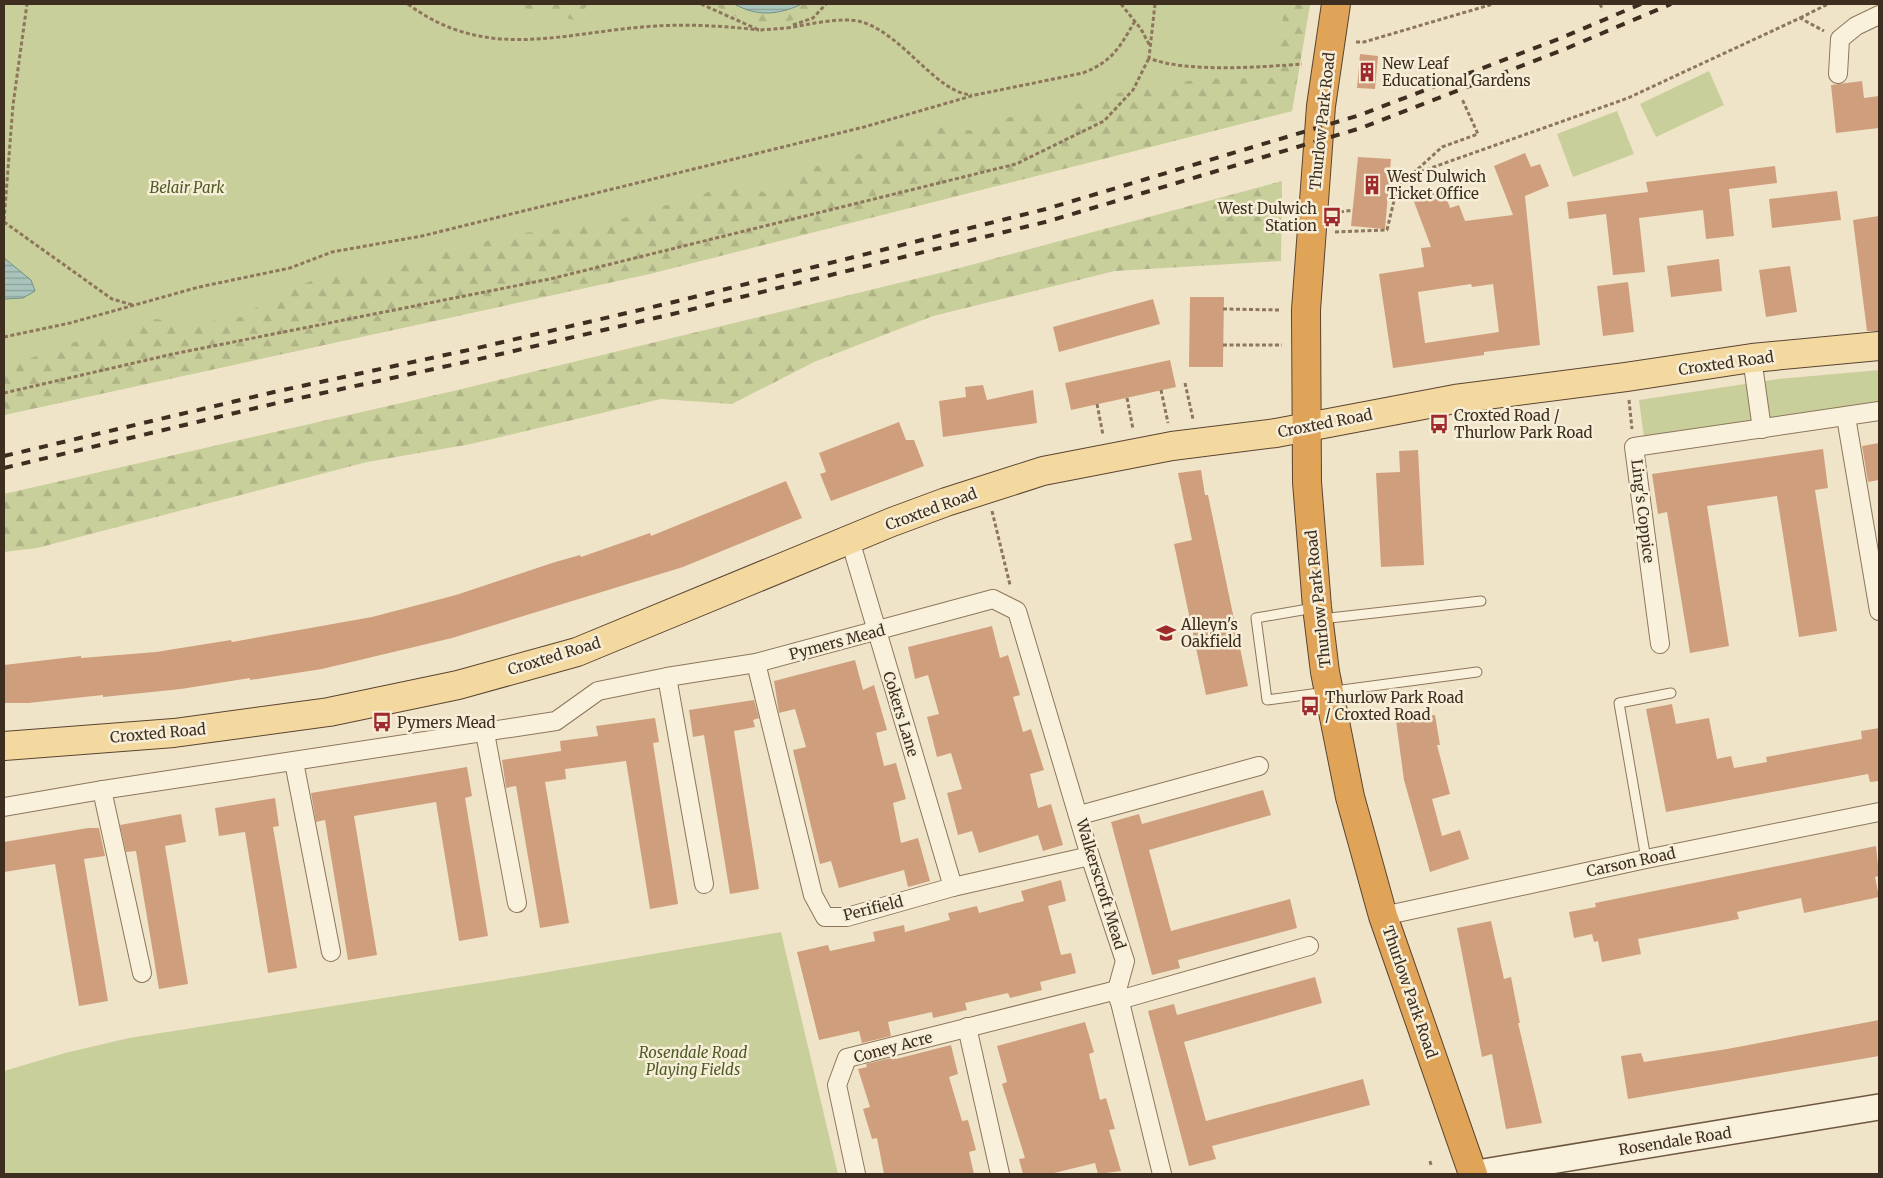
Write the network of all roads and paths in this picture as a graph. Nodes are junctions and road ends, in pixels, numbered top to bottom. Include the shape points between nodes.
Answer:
1 (27, 4) edge
2 (408, 4) edge
3 (701, 4) edge
4 (826, 4) edge
5 (1121, 4) edge
6 (1155, 4) edge
7 (1336, 4) edge
8 (1493, 4) edge
9 (1600, 4) edge
10 (1828, 4) edge
11 (1603, 10) dead end
12 (1879, 15) edge
13 (1800, 18) junction
14 (1135, 21) junction
15 (786, 28) junction
16 (759, 30) junction
17 (1840, 39) junction
18 (1356, 42) dead end
19 (1150, 47) junction
20 (1149, 58) junction
21 (1303, 64) dead end
22 (1838, 74) dead end
23 (975, 95) junction
24 (1462, 99) dead end
25 (1414, 174) junction
26 (1353, 210) dead end
27 (1386, 210) dead end
28 (1391, 210) junction
29 (1340, 212) dead end
30 (4, 221) edge
31 (1311, 233) junction
32 (134, 305) junction
33 (1223, 309) dead end
34 (1306, 310) junction
35 (4, 337) edge
36 (1223, 345) dead end
37 (1307, 346) junction
38 (1879, 346) edge
39 (1752, 358) junction
40 (1626, 377) junction
41 (1185, 383) dead end
42 (1161, 390) dead end
43 (4, 393) edge
44 (1127, 398) dead end
45 (1098, 404) dead end
46 (1879, 412) edge
47 (1846, 417) junction
48 (1305, 426) junction
49 (1762, 429) junction
50 (1185, 445) junction
51 (1634, 448) junction
52 (1138, 452) junction
53 (1108, 457) junction
54 (987, 489) junction
55 (850, 540) junction
56 (1480, 601) dead end
57 (1004, 604) junction
58 (1879, 611) edge
59 (1318, 613) junction
60 (876, 632) junction
61 (1660, 644) dead end
62 (756, 663) junction
63 (1478, 672) dead end
64 (667, 677) junction
65 (1328, 690) junction
66 (1671, 693) dead end
67 (485, 734) junction
68 (4, 746) edge
69 (294, 762) junction
70 (1259, 766) dead end
71 (102, 790) junction
72 (4, 807) edge
73 (1879, 812) edge
74 (1080, 815) junction
75 (1090, 856) junction
76 (1646, 859) junction
77 (704, 884) dead end
78 (953, 887) junction
79 (517, 903) dead end
80 (1383, 916) junction
81 (1309, 946) dead end
82 (331, 952) dead end
83 (142, 974) dead end
84 (1118, 995) junction
85 (967, 1027) junction
86 (1879, 1107) edge
87 (1430, 1161) dead end
88 (1431, 1165) dead end
89 (856, 1174) edge
90 (1000, 1174) edge
91 (1162, 1174) edge
92 (1473, 1174) edge

1 - 30 path
2 - 16 path via 429,19 456,31 491,38 556,37 656,26 725,26
3 - 16 path
4 - 15 path via 813,18
5 - 14 path
6 - 19 path
7 - 31 highway, Thurlow Park Road via 1321,106
8 - 18 path
9 - 11 path
10 - 13 path
12 - 17 street via 1856,26
13 - 17 path
13 - 25 path via 1628,98
14 - 19 path
14 - 23 path via 1115,54 1100,66 1083,73
15 - 16 path
15 - 23 path via 830,21 862,22 892,37 949,88
17 - 22 street
19 - 20 path
20 - 21 path via 1164,64 1253,68
20 - 43 path via 1133,90 1104,121 1016,164 550,279 173,354
23 - 32 path via 864,127 422,236 332,252 290,268 199,287
24 - 25 path via 1478,134 1442,147
25 - 28 path via 1397,188
26 - 29 path
27 - 28 path
28 - 31 path via 1387,230
30 - 32 path via 112,299
31 - 34 highway, Thurlow Park Road
32 - 35 path
33 - 34 path
34 - 37 highway, Thurlow Park Road
36 - 37 path
37 - 48 highway, Thurlow Park Road
38 - 39 main road, Croxted Road
39 - 40 main road, Croxted Road
39 - 49 street
40 - 48 main road, Croxted Road via 1455,399
40 - 51 path
41 - 50 path
42 - 50 path
44 - 52 path
45 - 53 path
46 - 47 street, Ling's Coppice
47 - 49 street, Ling's Coppice
47 - 58 street
48 - 50 main road, Croxted Road
48 - 59 highway, Thurlow Park Road
49 - 51 street, Ling's Coppice
50 - 52 main road, Croxted Road
51 - 61 street, Ling's Coppice
52 - 53 main road, Croxted Road
53 - 54 main road, Croxted Road via 1043,471
54 - 55 main road, Croxted Road
54 - 57 path via 1010,584
55 - 60 street, Cokers Lane
55 - 68 main road, Croxted Road via 577,652 458,685 320,714 174,733
56 - 59 lane
57 - 60 street, Pymers Mead via 992,599
57 - 74 street, Walkerscroft Mead via 1017,611
59 - 65 highway, Thurlow Park Road
59 - 65 lane via 1256,618 1267,700
60 - 62 street, Pymers Mead
60 - 78 street, Cokers Lane
62 - 64 street, Pymers Mead
62 - 78 street, Perifield via 813,895 825,917 848,917
63 - 65 lane
64 - 67 street, Pymers Mead via 598,691 556,721
64 - 77 street
65 - 80 highway, Thurlow Park Road via 1350,797
66 - 76 lane via 1619,703
67 - 69 street, Pymers Mead
67 - 79 street
69 - 71 street, Pymers Mead
69 - 82 street
70 - 74 street
71 - 72 street, Pymers Mead
71 - 83 street
73 - 76 street, Carson Road
74 - 75 street, Walkerscroft Mead
75 - 78 street, Perifield
75 - 84 street, Walkerscroft Mead via 1125,962
76 - 80 street, Carson Road
80 - 92 highway, Thurlow Park Road
81 - 84 street, Coney Acre
84 - 85 street, Coney Acre
84 - 91 street, Walkerscroft Mead
85 - 89 street, Coney Acre via 847,1058 836,1086
85 - 90 street
86 - 92 street, Rosendale Road
87 - 88 path

